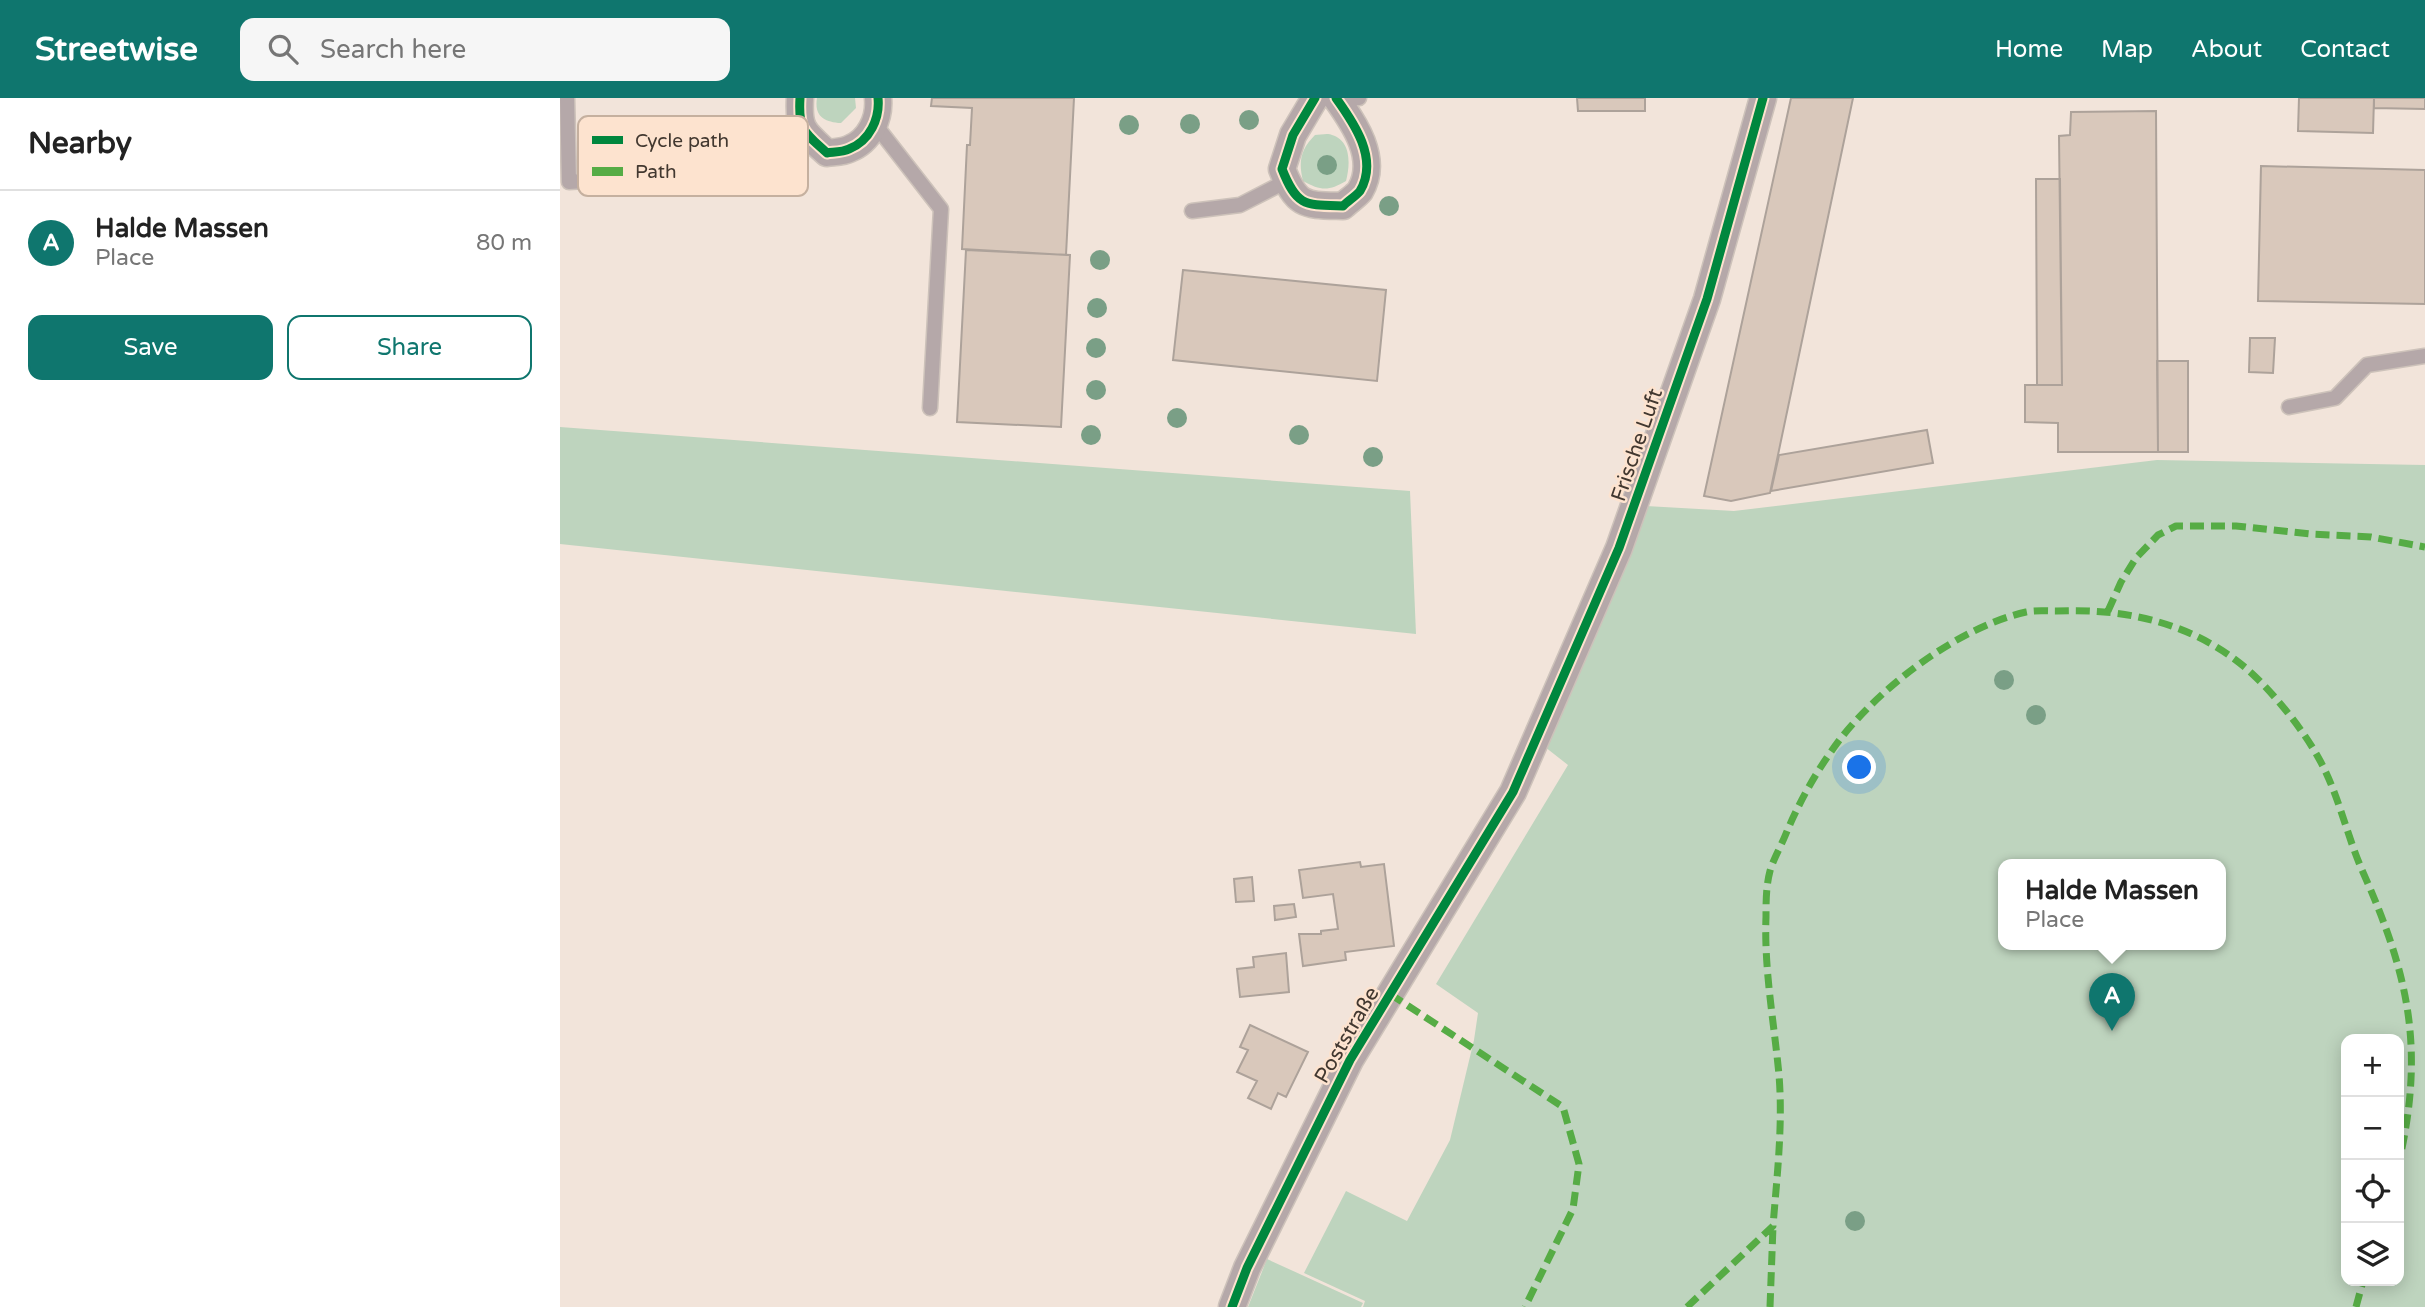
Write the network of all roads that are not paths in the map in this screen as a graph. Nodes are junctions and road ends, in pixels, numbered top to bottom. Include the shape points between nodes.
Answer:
1 (567, 98) edge
2 (1337, 98) edge
3 (1763, 98) edge
4 (876, 111) edge
5 (808, 136) edge
6 (578, 181) edge
7 (1287, 181) junction
8 (1192, 211) dead end
9 (2425, 356) edge
10 (2289, 407) dead end
11 (930, 408) dead end
12 (1513, 792) joint
13 (1232, 1307) edge

1 - 6 lane via 569,182
2 - 7 street via 1293,135 1282,169
2 - 7 street via 1358,130 1367,168 1360,191 1343,206 1306,203 1292,193
3 - 12 street, Frische Luft via 1707,299 1619,548
4 - 5 street via 869,134 850,149 827,153
4 - 11 lane via 941,209
7 - 8 lane via 1240,205
9 - 10 lane via 2367,365 2335,398
12 - 13 street, Poststraße via 1350,1060

